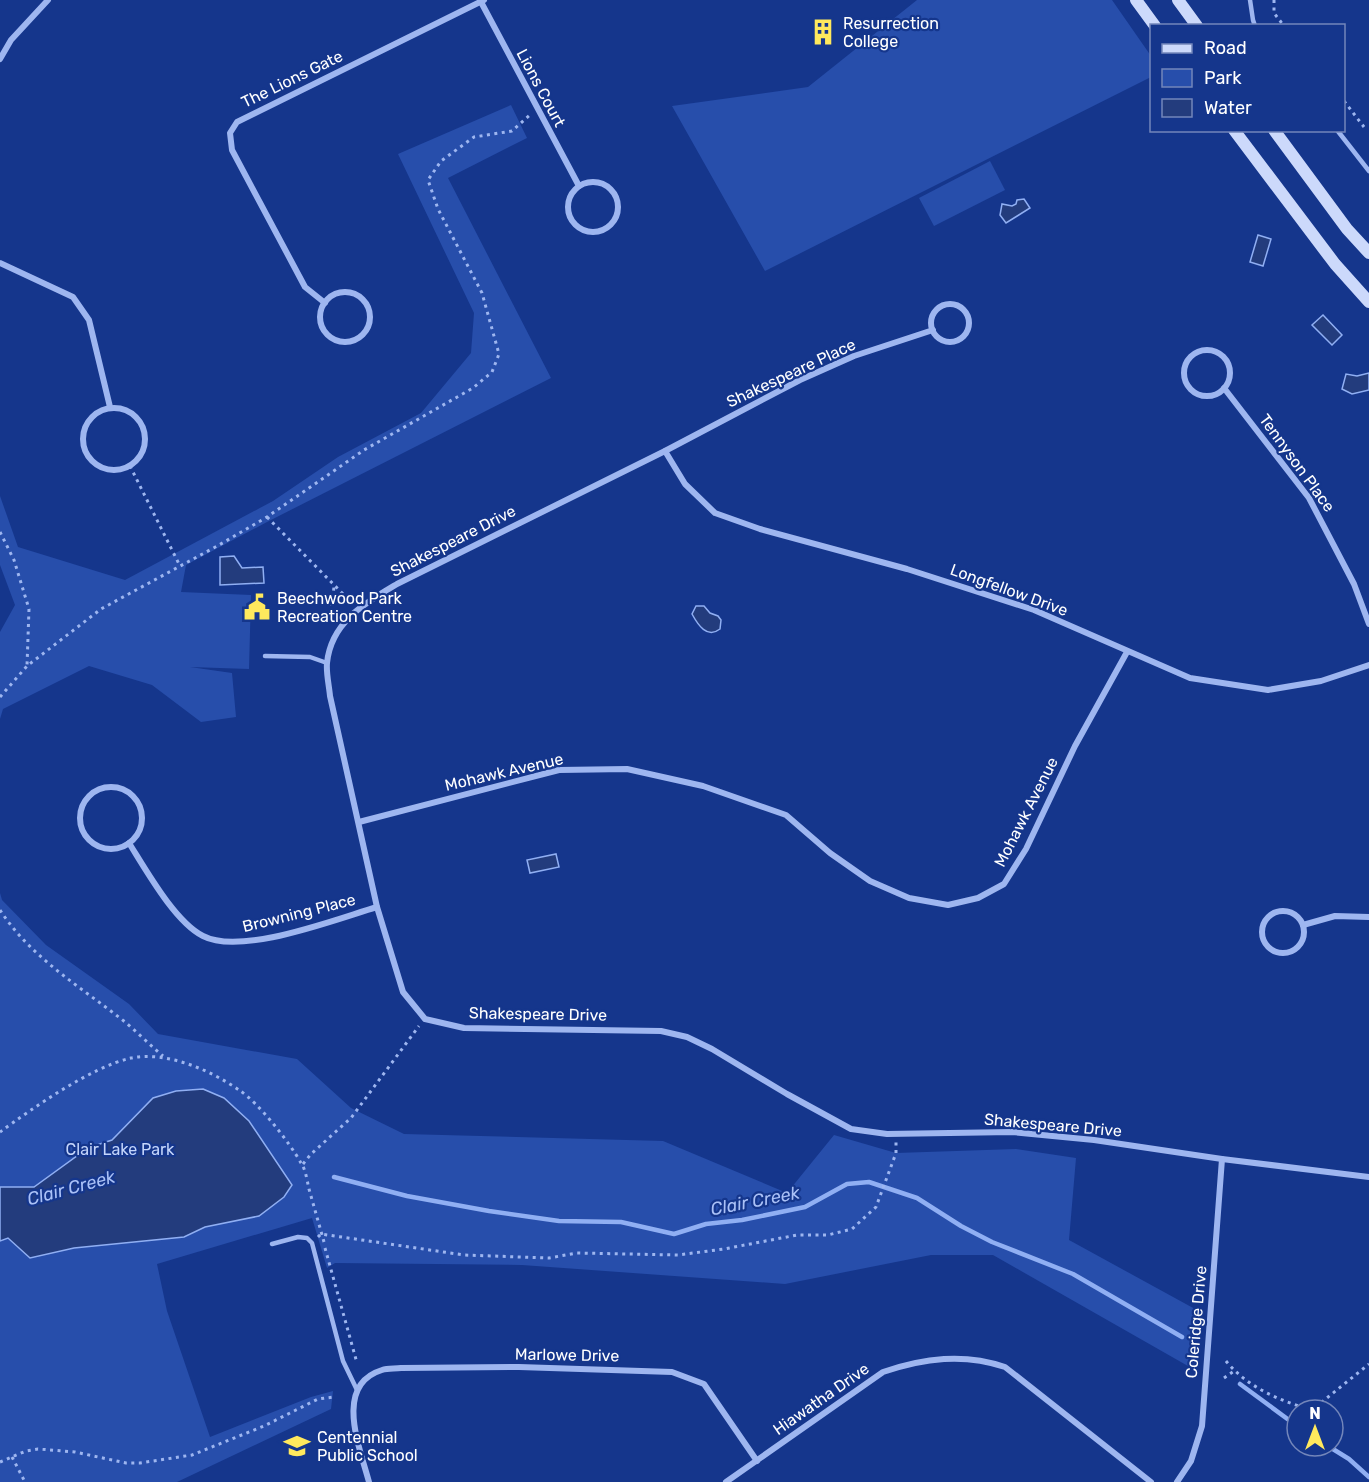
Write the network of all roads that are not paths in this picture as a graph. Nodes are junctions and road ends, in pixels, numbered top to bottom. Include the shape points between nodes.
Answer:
1 (48, 0) edge
2 (1136, 0) edge
3 (1178, 0) edge
4 (1250, 0) edge
5 (482, 1) edge
6 (1154, 24) edge
7 (1196, 24) edge
8 (1254, 24) edge
9 (0, 59) edge
10 (1236, 132) edge
11 (1275, 132) edge
12 (1339, 132) edge
13 (1369, 171) edge
14 (579, 186) junction
15 (1369, 253) edge
16 (0, 263) edge
17 (1369, 302) edge
18 (325, 303) junction
19 (933, 330) junction
20 (1224, 388) junction
21 (110, 407) junction
22 (665, 451) junction
23 (1369, 624) edge
24 (1127, 652) junction
25 (264, 656) dead end
26 (327, 663) junction
27 (1369, 666) edge
28 (359, 822) junction
29 (129, 843) junction
30 (377, 907) junction
31 (1369, 917) edge
32 (1303, 925) junction
33 (1222, 1159) junction
34 (1369, 1177) edge
35 (272, 1244) dead end
36 (357, 1390) junction
37 (757, 1461) junction
38 (369, 1482) edge
39 (726, 1482) edge
40 (1151, 1482) edge
41 (1177, 1482) edge

1 - 9 street via 11,40
2 - 6 main road
3 - 7 main road
4 - 8 lane
5 - 14 street, Lions Court
5 - 18 street, The Lions Gate via 237,122 230,133 232,150 305,287
10 - 17 main road via 1335,264
11 - 15 main road
12 - 13 lane
14 - 14 street via 569,200 572,219 585,230 606,228 618,208 610,188 595,182
16 - 21 street via 73,297 89,320
18 - 18 street via 321,310 322,326 332,338 348,342 365,333 369,308 360,297 344,292
19 - 19 street via 945,341 957,341 965,335 969,320 962,308 943,306 934,313
19 - 22 street, Shakespeare Place via 854,356 800,380
20 - 20 street via 1230,375 1223,357 1217,352 1194,353 1184,374 1186,382 1204,396
20 - 23 street, Tennyson Place via 1309,498 1354,584
21 - 21 street via 89,419 82,445 94,464 115,470 130,466 139,458 145,433 134,414
22 - 24 street, Longfellow Drive via 685,484 715,513 1034,610
22 - 26 street, Shakespeare Drive via 397,584 357,608 335,633
24 - 27 street, Longfellow Drive via 1190,678 1268,690 1322,681
24 - 28 street, Mohawk Avenue via 1075,746 1026,849 1004,884 978,898 958,903 948,905 909,898 870,881 786,815 703,786 627,769 559,770
25 - 26 lane via 310,657
26 - 28 street, Shakespeare Drive via 330,696
28 - 30 street, Shakespeare Drive
29 - 29 street via 137,836 142,821 137,800 118,788 107,787 90,795 81,811 83,832 107,849
29 - 30 street, Browning Place via 181,917 203,936 220,942 271,938
30 - 33 street, Shakespeare Drive via 403,992 425,1019 464,1028 661,1030 712,1049 851,1129 896,1134 1012,1132
31 - 32 street via 1335,916
32 - 32 street via 1291,912 1279,911 1265,921 1262,936 1270,949 1290,952 1302,942
33 - 34 street, Shakespeare Drive
33 - 41 street, Coleridge Drive via 1202,1426 1191,1461
35 - 36 lane via 298,1237 312,1243 343,1361
36 - 37 street, Marlowe Drive via 382,1370 401,1368 672,1372 704,1384
36 - 38 street via 352,1404 354,1421
37 - 39 street, Hiawatha Drive
37 - 40 street, Hiawatha Drive via 883,1372 931,1359 959,1358 1005,1367

